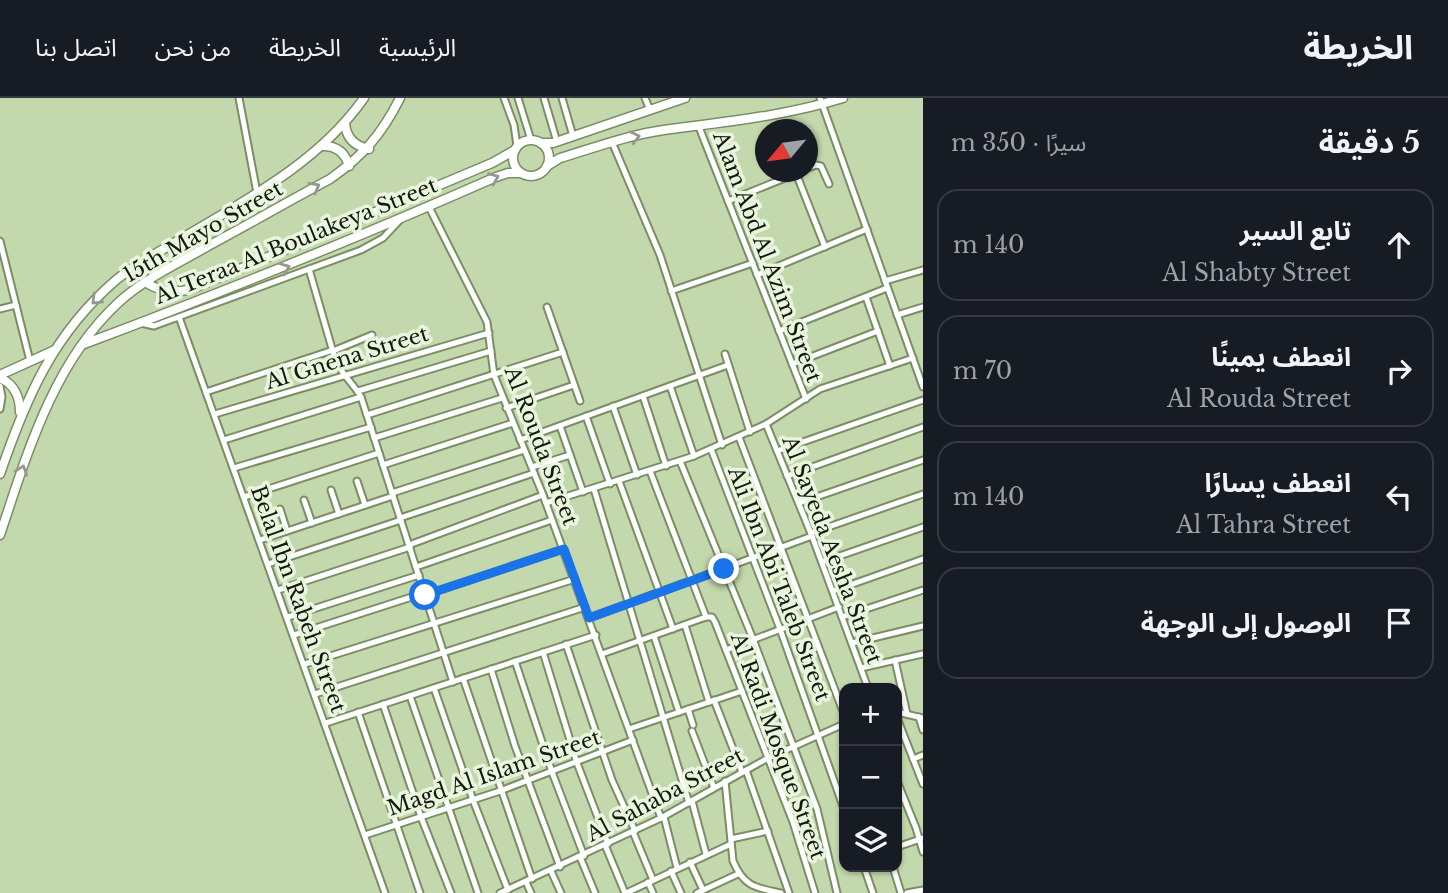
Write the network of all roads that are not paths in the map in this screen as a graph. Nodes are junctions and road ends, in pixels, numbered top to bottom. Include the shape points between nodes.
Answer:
1 (239, 98) edge
2 (364, 98) edge
3 (400, 98) edge
4 (504, 98) edge
5 (518, 98) edge
6 (562, 98) edge
7 (645, 98) edge
8 (685, 98) edge
9 (843, 98) edge
10 (547, 99) edge
11 (821, 101) edge
12 (661, 102) edge
13 (650, 110) junction
14 (345, 122) junction
15 (699, 127) junction
16 (573, 136) junction
17 (531, 140) junction
18 (557, 142) junction
19 (612, 142) junction
20 (541, 143) junction
21 (321, 146) junction
22 (516, 148) junction
23 (369, 149) junction
24 (818, 165) edge
25 (349, 166) junction
26 (547, 166) junction
27 (521, 173) junction
28 (774, 182) edge
29 (802, 182) edge
30 (829, 184) dead end
31 (257, 193) junction
32 (729, 201) junction
33 (429, 207) junction
34 (399, 221) junction
35 (867, 229) junction
36 (0, 241) edge
37 (825, 247) junction
38 (753, 263) junction
39 (309, 270) junction
40 (923, 270) edge
41 (8, 274) junction
42 (757, 275) junction
43 (0, 276) edge
44 (885, 281) junction
45 (145, 282) junction
46 (887, 288) junction
47 (671, 291) junction
48 (866, 296) junction
49 (16, 305) junction
50 (547, 307) dead end
51 (923, 307) edge
52 (0, 309) edge
53 (897, 315) junction
54 (179, 317) junction
55 (141, 323) junction
56 (779, 331) junction
57 (878, 331) junction
58 (489, 333) junction
59 (372, 335) dead end
60 (84, 344) junction
61 (55, 350) junction
62 (333, 351) junction
63 (491, 351) junction
64 (563, 352) junction
65 (725, 354) dead end
66 (30, 361) junction
67 (914, 361) junction
68 (923, 361) edge
69 (792, 364) junction
70 (729, 365) junction
71 (890, 366) junction
72 (494, 375) junction
73 (699, 375) junction
74 (0, 376) edge
75 (345, 376) junction
76 (575, 385) junction
77 (0, 386) edge
78 (670, 386) junction
79 (923, 387) edge
80 (206, 392) junction
81 (360, 394) junction
82 (643, 396) junction
83 (502, 398) junction
84 (806, 399) junction
85 (923, 400) edge
86 (580, 401) dead end
87 (613, 407) junction
88 (506, 408) junction
89 (0, 409) edge
90 (215, 414) junction
91 (367, 415) junction
92 (586, 416) junction
93 (19, 418) junction
94 (513, 423) junction
95 (766, 424) junction
96 (560, 426) junction
97 (371, 427) junction
98 (923, 427) edge
99 (750, 432) junction
100 (374, 438) junction
101 (739, 438) junction
102 (224, 440) junction
103 (520, 440) junction
104 (722, 445) junction
105 (711, 449) junction
106 (524, 450) junction
107 (777, 451) junction
108 (379, 453) junction
109 (570, 455) junction
110 (694, 456) junction
111 (923, 460) edge
112 (680, 461) junction
113 (383, 465) junction
114 (666, 466) junction
115 (234, 468) junction
116 (533, 470) junction
117 (650, 471) junction
118 (0, 474) edge
119 (637, 475) junction
120 (788, 476) junction
121 (357, 481) dead end
122 (619, 481) junction
123 (610, 484) junction
124 (594, 489) junction
125 (331, 490) dead end
126 (583, 492) junction
127 (393, 494) junction
128 (923, 494) edge
129 (543, 495) junction
130 (244, 497) junction
131 (304, 500) dead end
132 (546, 503) junction
133 (799, 503) junction
134 (365, 505) junction
135 (280, 509) dead end
136 (339, 514) junction
137 (401, 519) junction
138 (552, 520) junction
139 (312, 523) junction
140 (923, 527) edge
141 (288, 531) junction
142 (812, 534) junction
143 (0, 535) edge
144 (260, 540) junction
145 (409, 546) junction
146 (782, 548) junction
147 (564, 549) junction
148 (753, 559) junction
149 (923, 559) edge
150 (822, 562) junction
151 (268, 564) junction
152 (416, 567) junction
153 (724, 569) junction
154 (419, 575) junction
155 (575, 579) junction
156 (692, 581) junction
157 (278, 590) junction
158 (923, 590) edge
159 (833, 591) junction
160 (660, 592) junction
161 (425, 594) junction
162 (628, 604) junction
163 (585, 607) junction
164 (839, 607) junction
165 (288, 617) junction
166 (706, 617) junction
167 (589, 618) junction
168 (809, 618) junction
169 (842, 618) junction
170 (434, 624) junction
171 (685, 625) junction
172 (923, 626) edge
173 (673, 629) junction
174 (780, 629) junction
175 (294, 635) junction
176 (596, 635) junction
177 (654, 636) junction
178 (753, 639) junction
179 (639, 641) junction
180 (852, 643) junction
181 (566, 645) junction
182 (726, 650) junction
183 (543, 652) junction
184 (443, 653) junction
185 (602, 654) junction
186 (922, 654) edge
187 (895, 660) junction
188 (515, 661) junction
189 (923, 662) edge
190 (305, 664) junction
191 (861, 668) junction
192 (491, 669) junction
193 (463, 678) junction
194 (453, 682) junction
195 (866, 683) edge
196 (434, 688) junction
197 (742, 691) junction
198 (315, 694) junction
199 (410, 696) junction
200 (839, 700) edge
201 (712, 701) junction
202 (383, 704) junction
203 (688, 709) junction
204 (358, 712) junction
205 (679, 712) junction
206 (902, 713) edge
207 (907, 714) junction
208 (662, 718) junction
209 (921, 718) edge
210 (326, 723) junction
211 (839, 728) edge
212 (629, 729) junction
213 (923, 730) edge
214 (902, 731) edge
215 (818, 735) junction
216 (633, 740) junction
217 (792, 746) junction
218 (603, 753) junction
219 (923, 755) edge
220 (768, 758) junction
221 (913, 759) junction
222 (577, 763) junction
223 (744, 771) junction
224 (552, 772) junction
225 (527, 781) junction
226 (725, 782) junction
227 (923, 783) edge
228 (714, 788) junction
229 (500, 791) junction
230 (902, 793) edge
231 (839, 794) edge
232 (472, 800) junction
233 (691, 802) junction
234 (448, 808) junction
235 (421, 817) junction
236 (663, 818) junction
237 (397, 824) junction
238 (768, 831) junction
239 (634, 832) junction
240 (365, 835) junction
241 (921, 839) edge
242 (731, 841) junction
243 (607, 844) junction
244 (902, 845) edge
245 (923, 852) edge
246 (706, 854) junction
247 (582, 856) junction
248 (690, 862) junction
249 (560, 867) junction
250 (674, 869) junction
251 (551, 871) junction
252 (866, 872) edge
253 (895, 872) edge
254 (738, 874) junction
255 (529, 881) junction
256 (651, 881) junction
257 (508, 890) junction
258 (923, 890) edge
259 (700, 892) edge
260 (764, 892) edge
261 (385, 893) edge
262 (420, 893) edge
263 (451, 893) edge
264 (478, 893) edge
265 (500, 893) edge
266 (531, 893) edge
267 (561, 893) edge
268 (595, 893) edge
269 (626, 893) edge
270 (653, 893) edge
271 (681, 893) edge
272 (781, 893) edge
273 (789, 893) edge
274 (815, 893) edge
275 (837, 893) edge
276 (873, 893) edge
277 (901, 893) edge
278 (907, 893) edge

1 - 31 street
2 - 14 street, 15th Mayo Street
3 - 23 street, 15th Mayo Street
4 - 22 street
5 - 17 street
6 - 16 street
7 - 13 street
8 - 12 street
9 - 11 street
10 - 18 street
11 - 15 street
11 - 35 street
12 - 13 street
13 - 16 street
14 - 21 street, 15th Mayo Street
14 - 23 street via 351,141
19 -> 15 street
15 - 32 street, Alam Abd Al Azim Street
16 - 18 street
17 - 20 street
17 - 22 street
18 - 20 street
19 - 26 street
19 - 47 street
20 - 26 street via 548,153
21 - 25 street via 341,151
21 - 31 street, 15th Mayo Street
22 - 27 street via 513,163
22 - 45 street, Al Teraa Al Boulakeya Street via 492,163 187,290 167,291
23 - 25 street, 15th Mayo Street
24 - 30 street
45 -> 25 street, 15th Mayo Street
26 - 27 street via 534,176
33 -> 27 street, Al Teraa Al Boulakeya Street via 496,177
28 - 32 street
29 - 37 street
31 -> 61 street, 15th Mayo Street via 118,279
32 - 38 street, Alam Abd Al Azim Street
33 - 34 street, Al Teraa Al Boulakeya Street
33 - 58 street, Al Rouda Street
34 - 39 street via 370,246
55 -> 34 street, Al Teraa Al Boulakeya Street
35 - 37 street
35 - 44 street
36 - 41 street
37 - 42 street
38 - 42 street, Alam Abd Al Azim Street
38 - 47 street
39 - 54 street
39 - 62 street
40 - 44 street
41 - 43 street
41 - 49 street
42 - 56 street, Alam Abd Al Azim Street
44 - 46 street
45 - 60 street, 15th Mayo Street via 105,316
46 - 48 street
46 - 53 street
47 - 73 street
48 - 56 street
48 - 57 street
49 - 52 street
49 - 66 street
50 - 64 street
51 - 53 street
53 - 67 street
54 - 55 street via 154,326
54 - 80 street, Belal Ibn Rabeh Street
55 - 60 street, Al Teraa Al Boulakeya Street
56 - 69 street, Alam Abd Al Azim Street
57 - 69 street
57 - 71 street
58 - 63 street, Al Rouda Street
58 - 75 street, Al Gnena Street
59 - 62 street
143 -> 60 street, 15th Mayo Street via 34,434
61 - 66 street
61 - 93 street, 15th Mayo Street
62 - 75 street
62 - 80 street
63 - 72 street, Al Rouda Street
63 - 81 street
64 - 72 street
64 - 76 street
65 - 70 street, Al Sayeda Aesha Street
66 - 74 street
67 - 68 street
67 - 71 street
67 - 79 street
69 - 84 street, Alam Abd Al Azim Street
70 - 73 street
70 - 99 street, Al Sayeda Aesha Street
71 - 84 street via 820,389
72 - 83 street, Al Rouda Street
72 - 91 street
73 - 78 street
73 - 104 street
74 - 93 street via 16,392
75 - 81 street
75 - 90 street, Al Gnena Street
76 - 86 street
76 - 88 street
77 - 89 street
78 - 82 street
78 - 110 street
80 - 90 street, Belal Ibn Rabeh Street
81 - 91 street
81 - 102 street
82 - 87 street
82 - 114 street
83 - 88 street, Al Rouda Street
83 - 100 street
84 - 95 street
85 - 107 street
87 - 92 street
87 - 119 street
88 - 94 street, Al Rouda Street
90 - 102 street, Belal Ibn Rabeh Street
91 - 97 street
92 - 96 street
92 - 123 street
93 - 118 street, 15th Mayo Street
94 - 103 street, Al Rouda Street
94 - 113 street
95 - 99 street
95 - 107 street, Al Sayeda Aesha Street
96 - 103 street
96 - 109 street
97 - 100 street
97 - 115 street
98 - 120 street
99 - 101 street
100 - 108 street
101 - 104 street
101 - 146 street
102 - 115 street, Belal Ibn Rabeh Street
103 - 106 street, Al Rouda Street
104 - 105 street
105 - 110 street
105 - 148 street, Ali Ibn Abi Taleb Street
106 - 116 street, Al Rouda Street
106 - 127 street
107 - 120 street, Al Sayeda Aesha Street
108 - 113 street
108 - 130 street
109 - 116 street
109 - 126 street
110 - 112 street
111 - 133 street
112 - 114 street
112 - 153 street
113 - 127 street
114 - 117 street
115 - 130 street, Belal Ibn Rabeh Street
116 - 129 street, Al Rouda Street
116 - 137 street
117 - 119 street
117 - 156 street, Al Radi Mosque Street
119 - 122 street
120 - 133 street, Al Sayeda Aesha Street
121 - 134 street
122 - 123 street
122 - 160 street
123 - 124 street
124 - 126 street
124 - 162 street
125 - 136 street
126 - 132 street
127 - 134 street
127 - 137 street
128 - 142 street
129 - 132 street, Al Rouda Street
129 - 145 street
130 - 144 street, Belal Ibn Rabeh Street
131 - 139 street
132 - 138 street, Al Rouda Street
133 - 142 street, Al Sayeda Aesha Street
134 - 136 street
135 - 141 street
136 - 139 street
137 - 145 street
137 - 151 street
138 - 147 street, Al Rouda Street
138 - 152 street
139 - 141 street
140 - 150 street
141 - 144 street
142 - 146 street
142 - 150 street, Al Sayeda Aesha Street
144 - 151 street, Belal Ibn Rabeh Street
145 - 152 street
145 - 157 street
146 - 148 street
146 - 168 street
147 - 155 street, Al Rouda Street
147 - 161 street
148 - 153 street
148 - 174 street, Ali Ibn Abi Taleb Street
149 - 159 street
150 - 159 street, Al Sayeda Aesha Street
151 - 157 street, Belal Ibn Rabeh Street
152 - 154 street
153 - 156 street
153 - 178 street
154 - 161 street
154 - 165 street
155 - 163 street, Al Rouda Street
155 - 170 street
156 - 160 street
156 - 166 street, Al Radi Mosque Street
157 - 165 street, Belal Ibn Rabeh Street
158 - 169 street
159 - 164 street, Al Sayeda Aesha Street
160 - 162 street
160 - 173 street
161 - 170 street
161 - 175 street
162 - 167 street
162 - 179 street
163 - 167 street, Al Rouda Street
163 - 184 street
164 - 168 street
164 - 169 street, Al Sayeda Aesha Street
165 - 175 street, Belal Ibn Rabeh Street
166 - 171 street
166 - 182 street, Al Radi Mosque Street via 714,620
167 - 176 street, Al Rouda Street
168 - 174 street
168 - 200 street
169 - 180 street, Al Sayeda Aesha Street
170 - 184 street
170 - 190 street
171 - 173 street
171 - 201 street
172 - 180 street
173 - 177 street
174 - 178 street
174 - 215 street, Ali Ibn Abi Taleb Street
175 - 190 street, Belal Ibn Rabeh Street
176 - 181 street
176 - 185 street, Al Rouda Street
177 - 179 street
177 - 205 street
178 - 182 street
178 - 217 street
179 - 185 street
179 - 208 street
180 - 191 street, Al Sayeda Aesha Street
181 - 183 street
181 - 218 street
182 - 197 street, Al Radi Mosque Street
183 - 188 street
183 - 222 street
184 - 194 street
184 - 198 street
185 - 212 street, Al Rouda Street
186 - 187 street
186 - 189 street
187 - 191 street
187 - 207 street
188 - 192 street
188 - 224 street
190 - 198 street, Belal Ibn Rabeh Street
191 - 195 street, Al Sayeda Aesha Street
192 - 193 street
192 - 225 street
193 - 194 street
193 - 229 street
194 - 196 street
196 - 199 street
196 - 232 street
197 - 201 street
197 - 220 street, Al Radi Mosque Street
198 - 210 street, Belal Ibn Rabeh Street
199 - 202 street
199 - 234 street
201 - 203 street
201 - 223 street
202 - 204 street
202 - 235 street
203 - 205 street
203 - 228 street
204 - 210 street
204 - 237 street
205 - 208 street
206 - 207 street
207 - 209 street
208 - 212 street
208 - 233 street
209 - 213 street
210 - 240 street, Belal Ibn Rabeh Street
211 - 215 street, Al Sahaba Street
212 - 216 street, Al Rouda Street
214 - 221 street
215 - 217 street, Al Sahaba Street
215 - 231 street, Ali Ibn Abi Taleb Street
216 - 218 street, Magd Al Islam Street
216 - 236 street, Al Rouda Street
217 - 220 street, Al Sahaba Street
217 - 275 street via 817,809
218 - 222 street, Magd Al Islam Street
218 - 239 street
219 - 221 street
220 - 223 street, Al Sahaba Street
220 - 274 street, Al Radi Mosque Street
221 - 227 street
222 - 224 street, Magd Al Islam Street
222 - 243 street
223 - 226 street, Al Sahaba Street
223 - 238 street
224 - 225 street, Magd Al Islam Street
224 - 247 street
225 - 229 street, Magd Al Islam Street
225 - 249 street
226 - 228 street, Al Sahaba Street
226 - 242 street
228 - 233 street, Al Sahaba Street
229 - 232 street, Magd Al Islam Street
229 - 255 street
230 - 241 street
232 - 234 street, Magd Al Islam Street
232 - 257 street
233 - 236 street, Al Sahaba Street
233 - 246 street
234 - 235 street, Magd Al Islam Street
234 - 264 street
235 - 237 street, Magd Al Islam Street
235 - 263 street
236 - 239 street, Al Sahaba Street
236 - 250 street, Al Rouda Street
237 - 240 street, Magd Al Islam Street
237 - 262 street
238 - 242 street
238 - 273 street
239 - 243 street, Al Sahaba Street
239 - 256 street
240 - 261 street, Belal Ibn Rabeh Street
241 - 244 street
241 - 245 street
242 - 246 street
242 - 254 street
243 - 247 street, Al Sahaba Street
243 - 269 street
246 - 248 street
247 - 249 street, Al Sahaba Street
247 - 268 street
248 - 250 street
248 - 259 street
249 - 251 street, Al Sahaba Street
250 - 256 street
250 - 271 street, Al Rouda Street
251 - 255 street, Al Sahaba Street
251 - 267 street
252 - 276 street
253 - 277 street
254 - 259 street
254 - 260 street
255 - 257 street, Al Sahaba Street
255 - 266 street
256 - 269 street
256 - 270 street
257 - 265 street, Al Sahaba Street
258 - 278 street
260 - 272 street

